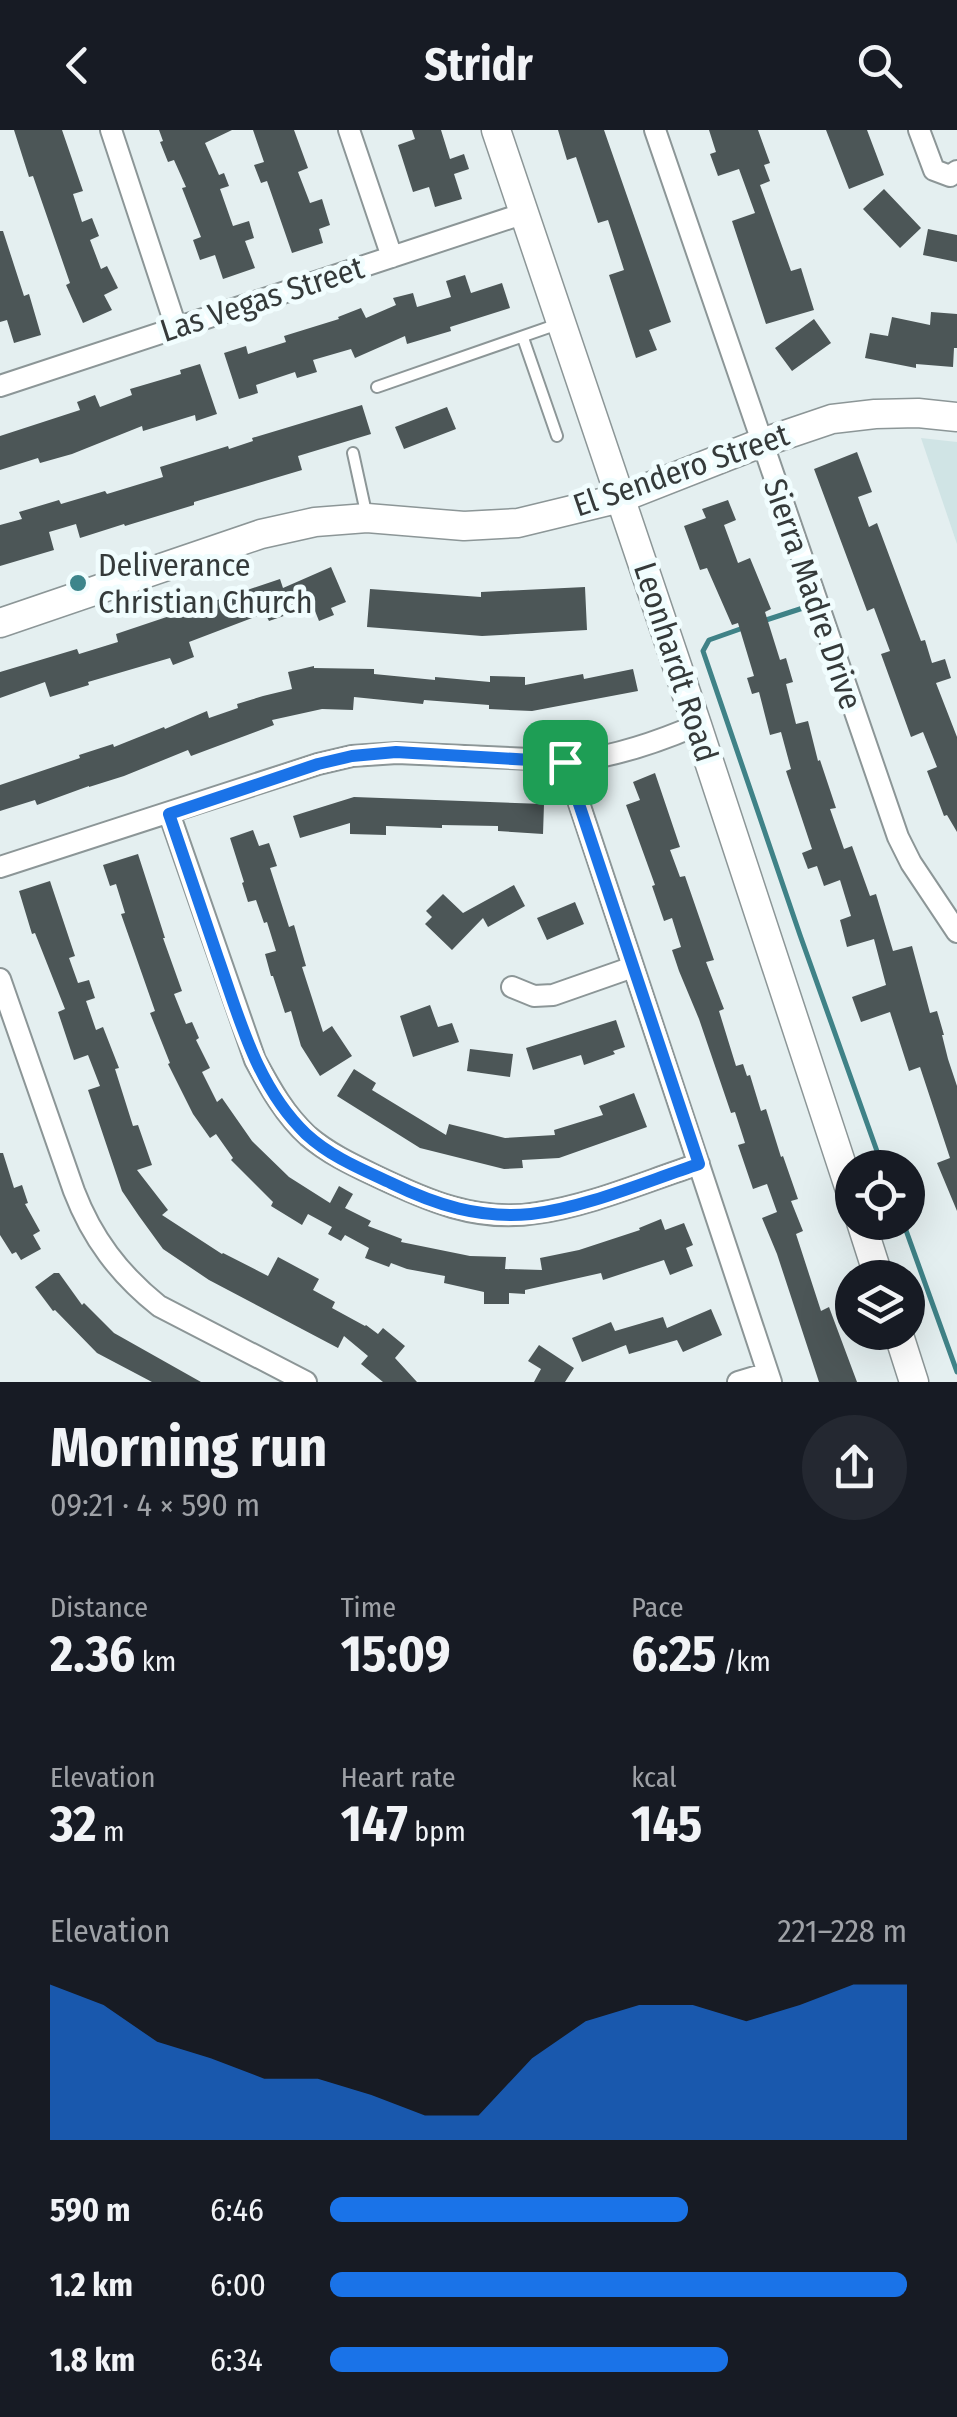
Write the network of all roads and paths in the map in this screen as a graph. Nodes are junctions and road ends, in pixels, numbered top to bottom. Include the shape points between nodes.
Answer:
1 (112, 130) edge
2 (349, 130) edge
3 (496, 130) edge
4 (655, 130) edge
5 (920, 130) edge
6 (957, 171) edge
7 (525, 213) junction
8 (392, 256) junction
9 (562, 322) junction
10 (176, 327) junction
11 (522, 338) junction
12 (0, 386) edge
13 (377, 387) dead end
14 (957, 418) edge
15 (557, 436) dead end
16 (761, 443) junction
17 (353, 453) dead end
18 (621, 498) junction
19 (367, 518) junction
20 (0, 622) edge
21 (697, 724) junction
22 (565, 762) junction
23 (169, 814) junction
24 (0, 867) edge
25 (957, 932) edge
26 (633, 967) junction
27 (0, 979) edge
28 (512, 987) dead end
29 (837, 1150) edge
30 (699, 1164) junction
31 (904, 1350) edge
32 (769, 1377) edge
33 (306, 1382) edge
34 (738, 1382) edge
35 (914, 1382) edge

1 - 10 street
2 - 8 street
3 - 7 street, Leonhardt Road
4 - 16 street, Sierra Madre Drive
5 - 6 street via 934,170 950,176
7 - 8 street, Las Vegas Street
7 - 9 street, Leonhardt Road
8 - 10 street, Las Vegas Street
9 - 11 lane
9 - 18 street, Leonhardt Road
10 - 12 street, Las Vegas Street
11 - 13 lane
11 - 15 lane
14 - 16 street, El Sendero Street via 918,413 832,419
16 - 18 street, El Sendero Street
16 - 25 street, Sierra Madre Drive via 898,837
17 - 19 lane
18 - 19 street, El Sendero Street via 491,526
18 - 21 street, Leonhardt Road
19 - 20 street, El Sendero Street via 261,534
21 - 22 street via 658,742
21 - 29 street, Leonhardt Road
22 - 23 street via 396,752 352,756
22 - 26 street
23 - 24 street
23 - 30 street via 255,1060 295,1123 339,1158 424,1199 514,1216 578,1204
26 - 28 street via 553,995
26 - 30 street
27 - 33 street via 74,1190 107,1255 159,1306
30 - 32 street
31 - 35 street
32 - 34 street

